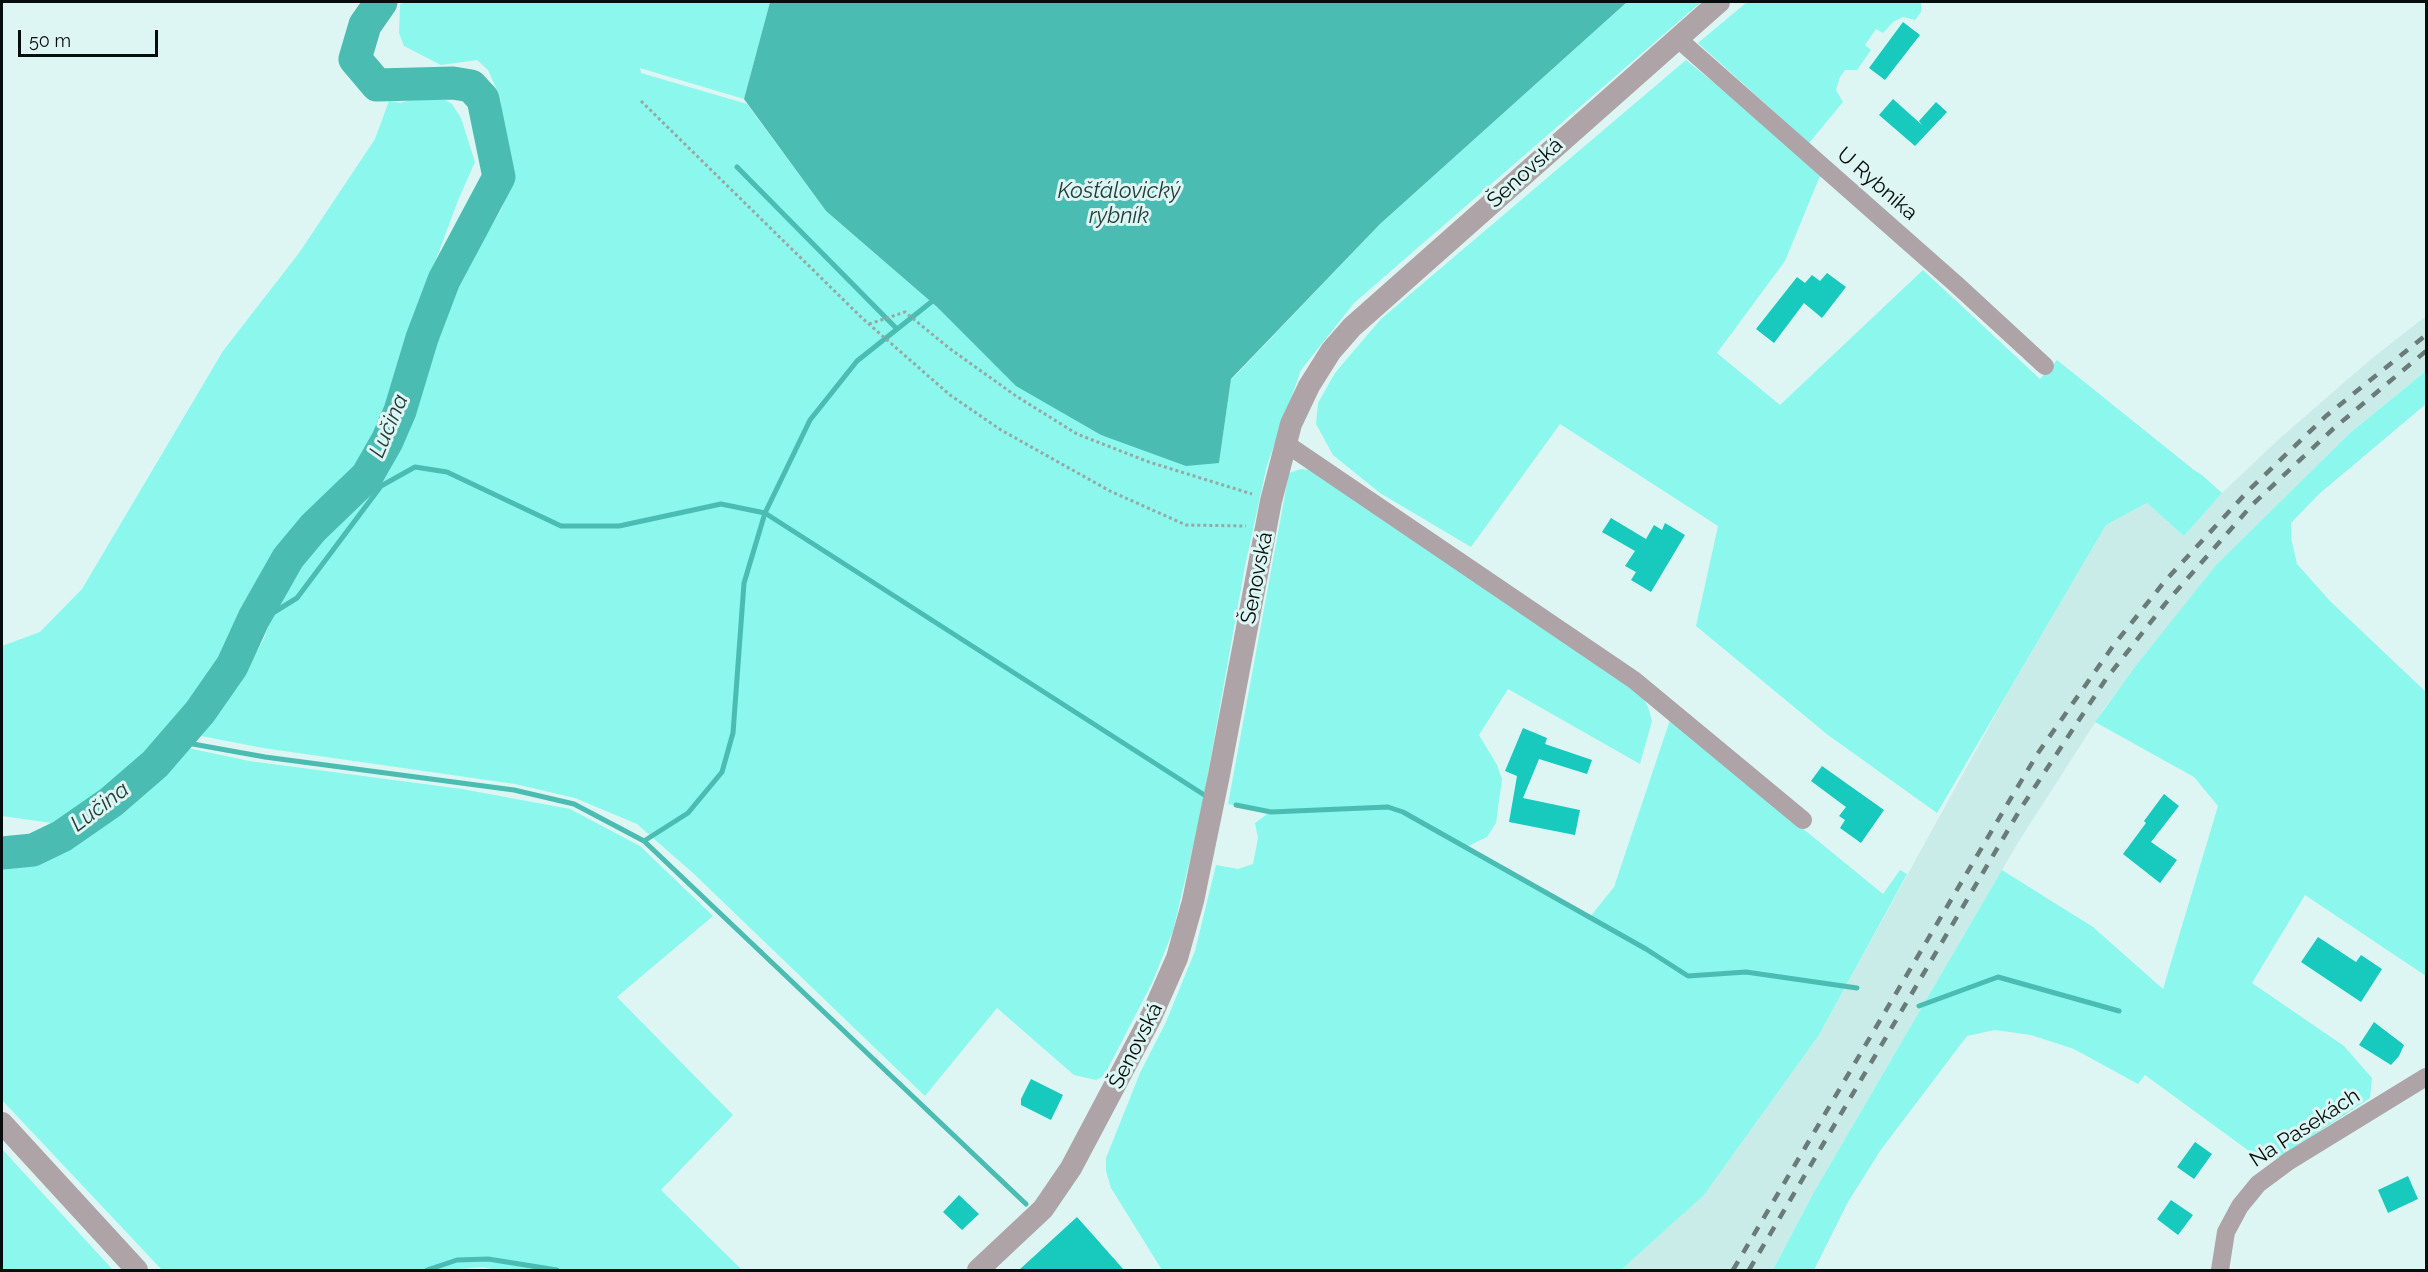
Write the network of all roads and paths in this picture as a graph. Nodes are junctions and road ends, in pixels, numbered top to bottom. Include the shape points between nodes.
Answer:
1 (1719, 2) edge
2 (1677, 38) junction
3 (641, 101) dead end
4 (869, 324) junction
5 (2045, 366) dead end
6 (1286, 443) junction
7 (1271, 501) junction
8 (1266, 527) junction
9 (1803, 820) dead end
10 (2427, 1077) edge
11 (2, 1123) edge
12 (137, 1270) edge
13 (978, 1270) edge
14 (2220, 1270) edge

1 - 2 street, Šenovská
2 - 5 street, U Rybníka
2 - 6 street, Šenovská via 1352,327 1309,386
3 - 4 path
4 - 7 path via 905,312 1016,396 1077,434
4 - 8 path via 950,395 1001,430 1110,491 1186,525
6 - 7 street, Šenovská
6 - 9 street via 1634,680
7 - 8 street, Šenovská
8 - 13 street, Šenovská via 1201,867 1177,958 1151,1017 1071,1168 1043,1209
10 - 14 street, Na Pasekách via 2258,1184 2226,1232
11 - 12 street

